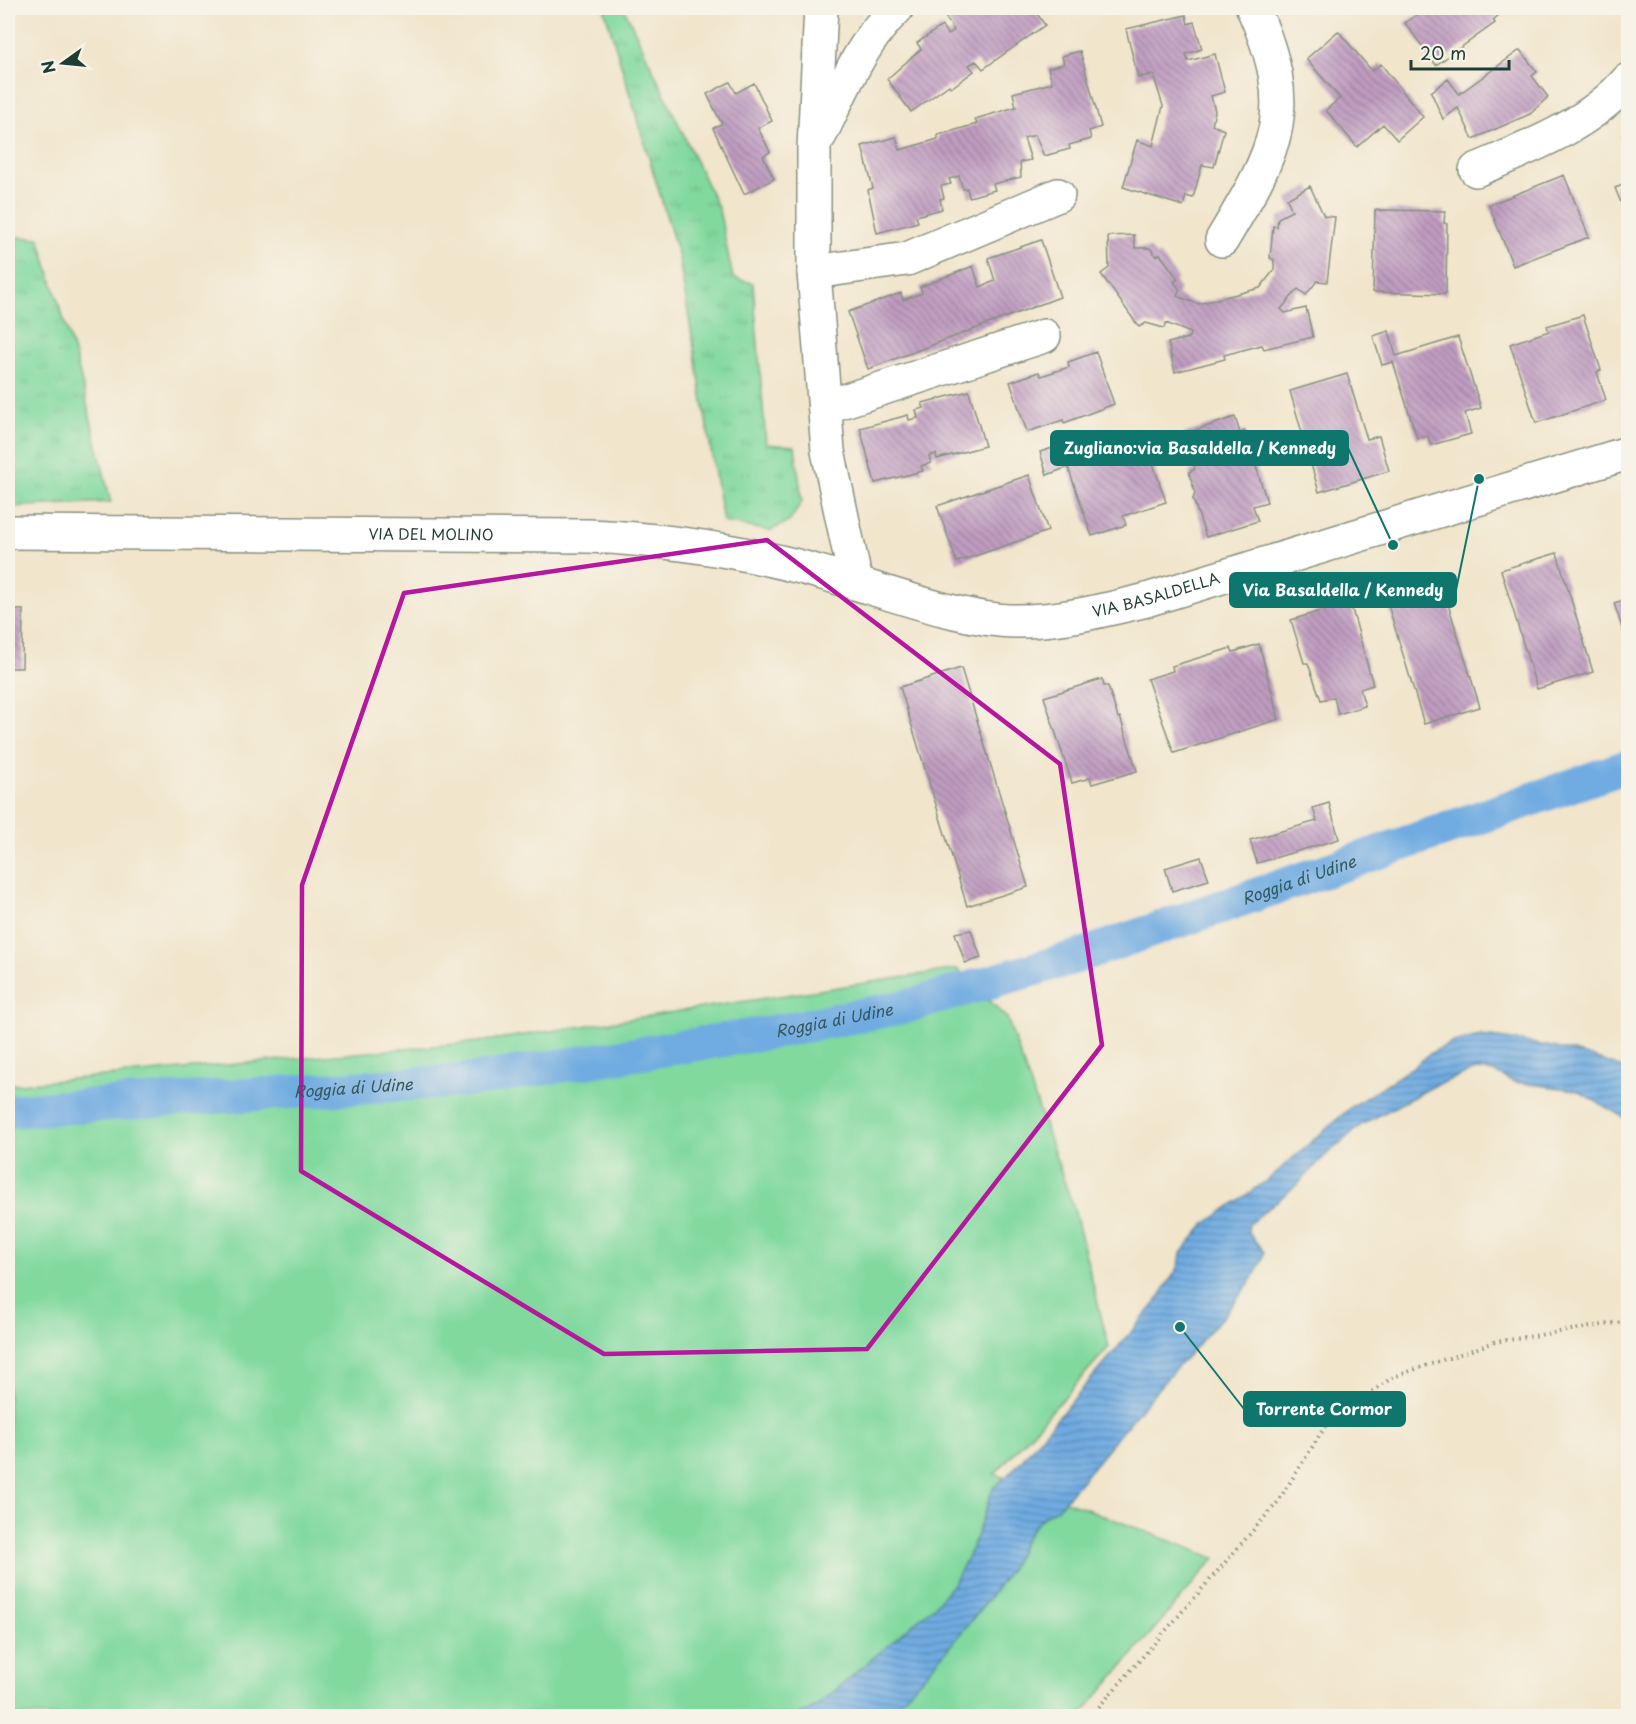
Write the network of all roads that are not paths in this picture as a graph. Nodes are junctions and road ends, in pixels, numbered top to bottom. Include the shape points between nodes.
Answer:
1 (821, 8) edge
2 (897, 8) edge
3 (1253, 8) edge
4 (1629, 80) edge
5 (814, 148) junction
6 (1476, 170) dead end
7 (1058, 195) dead end
8 (1222, 240) dead end
9 (814, 272) junction
10 (1044, 336) dead end
11 (825, 407) junction
12 (1629, 453) edge
13 (8, 532) edge
14 (853, 582) junction

1 - 5 street
2 - 5 street via 854,66
3 - 8 street via 1270,46 1280,97 1273,146
4 - 6 street via 1583,118 1539,143
5 - 9 street
7 - 9 street via 907,259
9 - 11 street
10 - 11 street
11 - 14 street via 828,451
12 - 14 street, VIA BASALDELLA via 1143,601 1071,618 1016,622 974,616
13 - 14 street, VIA DEL MOLINO via 640,538 744,554

